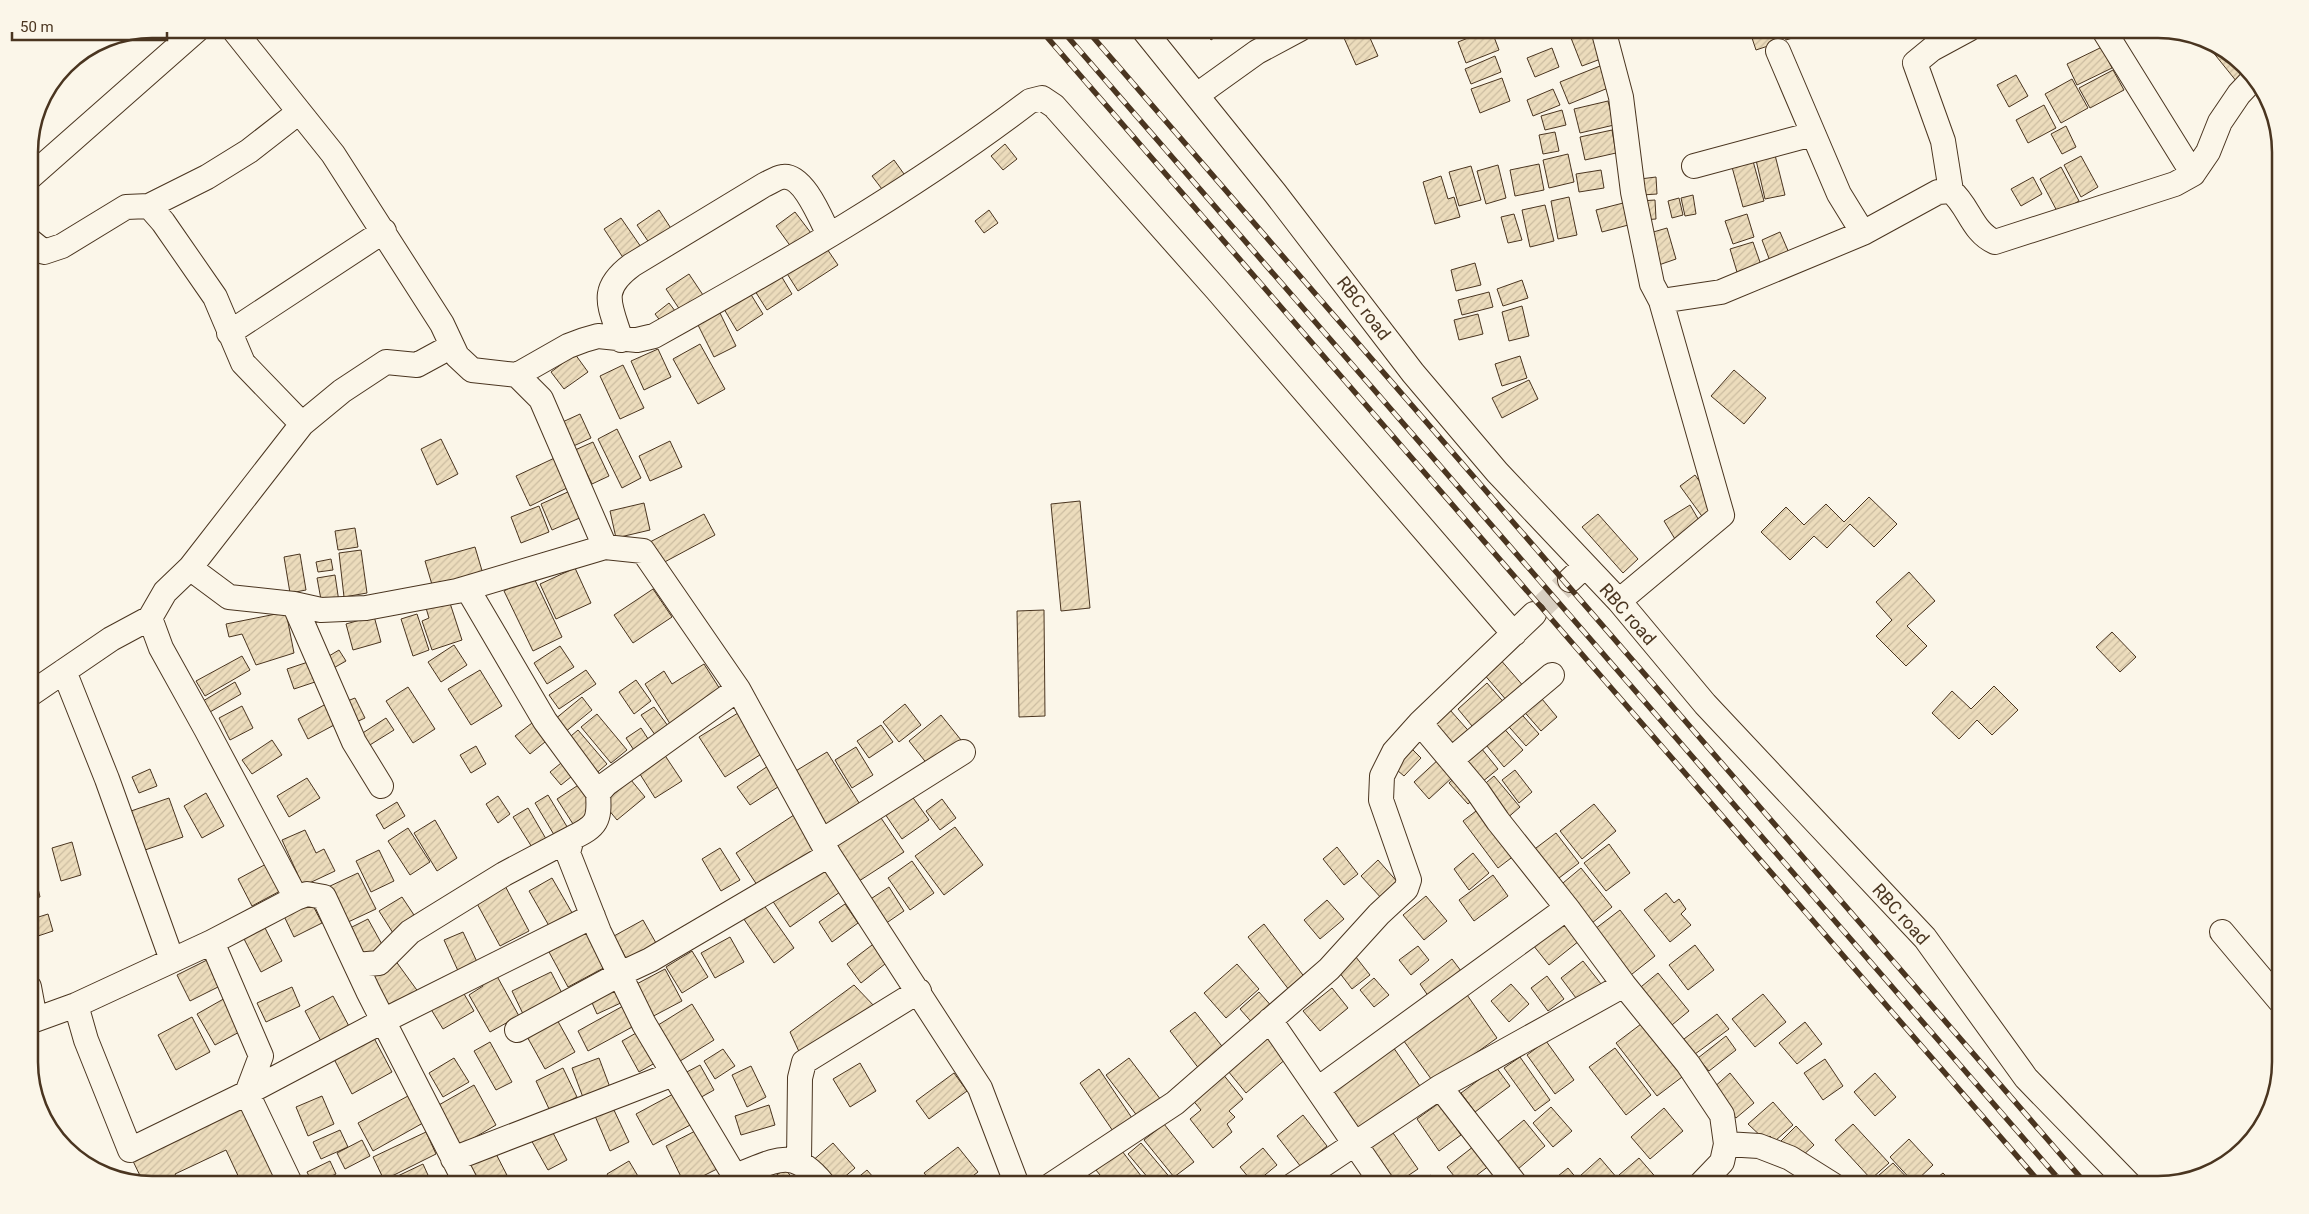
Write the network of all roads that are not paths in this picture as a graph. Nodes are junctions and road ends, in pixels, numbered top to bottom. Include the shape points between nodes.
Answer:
1 (188, 38) edge
2 (241, 38) edge
3 (1150, 38) edge
4 (1283, 38) edge
5 (1605, 38) edge
6 (1952, 38) edge
7 (2108, 38) edge
8 (1778, 51) dead end
9 (2249, 84) edge
10 (1197, 95) junction
11 (299, 112) junction
12 (1813, 134) junction
13 (1694, 166) dead end
14 (38, 170) edge
15 (2193, 174) junction
16 (1951, 191) junction
17 (149, 206) junction
18 (384, 231) junction
19 (1863, 233) junction
20 (829, 235) junction
21 (38, 250) edge
22 (1661, 301) junction
23 (229, 333) junction
24 (620, 340) junction
25 (452, 346) junction
26 (517, 375) junction
27 (302, 424) junction
28 (605, 547) junction
29 (190, 568) junction
30 (467, 588) junction
31 (1618, 601) junction
32 (294, 604) junction
33 (1534, 614) tunnel mouth
34 (150, 618) junction
35 (1514, 634) junction
36 (64, 671) junction
37 (1552, 675) dead end
38 (38, 689) edge
39 (738, 689) junction
40 (1420, 724) junction
41 (963, 752) dead end
42 (1451, 760) junction
43 (381, 786) dead end
44 (598, 793) junction
45 (572, 838) junction
46 (826, 848) junction
47 (296, 898) junction
48 (1567, 908) junction
49 (593, 916) junction
50 (2222, 932) dead end
51 (212, 942) junction
52 (172, 960) junction
53 (356, 965) junction
54 (620, 974) junction
55 (1624, 986) junction
56 (919, 990) junction
57 (2272, 991) edge
58 (76, 1006) junction
59 (38, 1018) edge
60 (1270, 1020) junction
61 (383, 1021) junction
62 (517, 1030) dead end
63 (673, 1074) junction
64 (1440, 1087) junction
65 (1318, 1090) junction
66 (247, 1093) junction
67 (1355, 1143) junction
68 (1726, 1144) junction
69 (453, 1159) junction
70 (799, 1161) junction
71 (286, 1176) edge
72 (462, 1176) edge
73 (734, 1176) edge
74 (747, 1176) edge
75 (817, 1176) edge
76 (1014, 1176) edge
77 (1065, 1176) edge
78 (1306, 1176) edge
79 (1378, 1176) edge
80 (1509, 1176) edge
81 (1709, 1176) edge
82 (1819, 1176) edge
83 (2121, 1176) edge

1 - 14 street
2 - 11 street
3 - 10 street, RBC road
4 - 10 street via 1257,52
5 - 22 street via 1621,97 1633,192 1652,284
6 - 16 street via 1915,63 1943,141
7 - 15 street
8 - 12 street
9 - 15 street via 2220,122 2208,152
10 - 31 street, RBC road via 1413,373 1577,573
11 - 17 street via 249,151
11 - 18 street via 333,154
12 - 13 street
12 - 19 street via 1839,194
15 - 16 street via 2175,184 1995,242 1985,238 1976,228 1960,198
16 - 19 street via 1938,192
17 - 21 street via 126,207 62,246
17 - 23 street via 164,222 215,297
18 - 23 street
18 - 25 street via 442,324
19 - 22 street via 1721,292
20 - 24 street via 789,261 654,336
20 - 24 street via 803,188 793,178 782,177 764,185 618,275 609,298
20 - 35 street via 942,164 1030,101 1042,98 1054,106 1218,290
22 - 31 street via 1722,516
23 - 27 street via 243,363
24 - 26 street via 598,336 584,340
25 - 26 street via 457,356 472,370
25 - 27 street via 417,365 386,362 342,391
26 - 28 street via 541,399
27 - 29 street
28 - 30 street
28 - 39 street via 643,551
29 - 32 street via 229,597
29 - 34 street via 165,592
30 - 32 street via 366,608 321,610
30 - 44 street via 546,721
31 - 83 street, RBC road via 1705,704 1924,938 2026,1078
32 - 43 street via 354,742
33 - 35 street
34 - 36 street
34 - 47 street via 161,648
35 - 40 street
36 - 38 street
36 - 52 street
37 - 42 street
39 - 44 street
39 - 46 street
40 - 42 street
40 - 60 street via 1394,752 1382,776 1381,800 1409,880 1406,890 1329,968
41 - 46 street
42 - 48 street
44 - 45 street via 597,822
45 - 49 street via 568,853
45 - 53 street via 504,874 410,932 379,962
46 - 54 street via 650,960
46 - 56 street
47 - 51 street
47 - 53 street via 308,894 324,898
48 - 55 street
48 - 65 street
49 - 54 street
49 - 61 street
50 - 57 street
51 - 52 street
51 - 66 street via 261,1056
52 - 58 street
53 - 61 street
54 - 62 street
54 - 63 street
55 - 64 street
55 - 68 street via 1688,1064 1722,1115
56 - 70 street via 804,1062 800,1078
56 - 76 street via 980,1088
58 - 59 street
58 - 66 street via 86,1040 130,1150
60 - 65 street
60 - 77 street via 1175,1103
61 - 66 street
61 - 69 street
63 - 69 street
63 - 73 street
64 - 67 street
64 - 80 street
65 - 67 street
66 - 71 street
67 - 78 street
67 - 79 street
68 - 81 street via 1722,1162
68 - 82 street via 1758,1146 1790,1158
69 - 72 street
70 - 74 street via 782,1158
70 - 75 street

